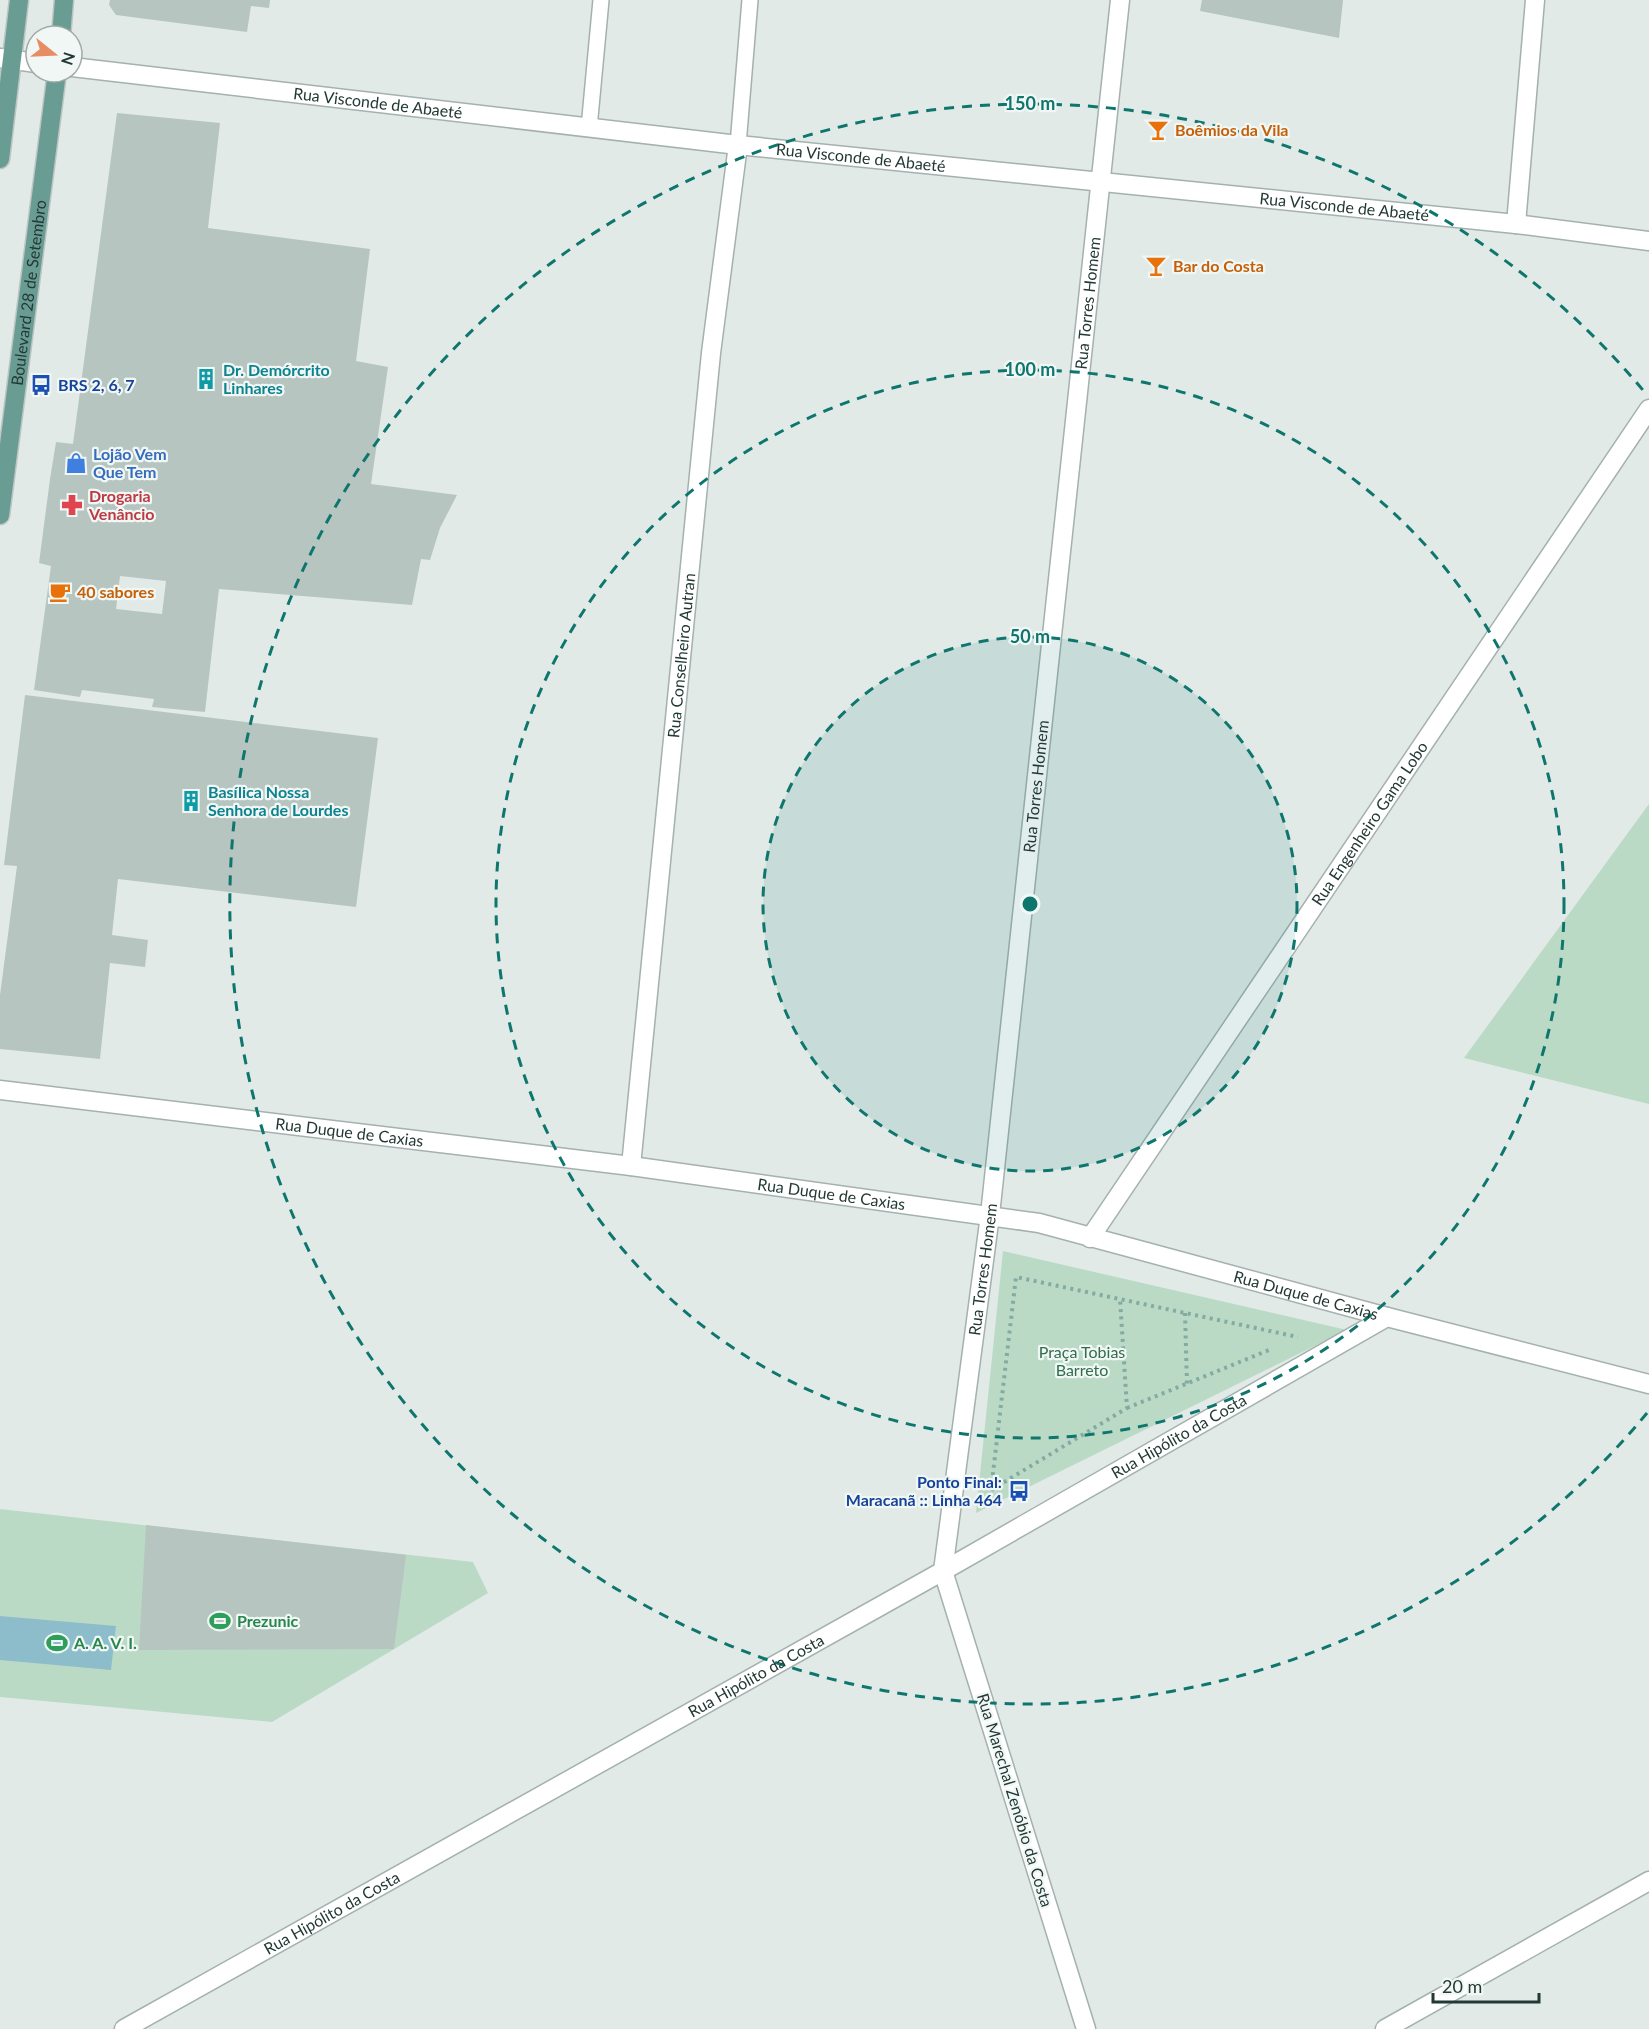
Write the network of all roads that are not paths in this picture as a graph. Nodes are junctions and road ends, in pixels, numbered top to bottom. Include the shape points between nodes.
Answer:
1 (19, 0) edge
2 (64, 0) edge
3 (601, 0) edge
4 (750, 0) edge
5 (1120, 0) edge
6 (1535, 0) edge
7 (62, 24) edge
8 (6, 59) edge
9 (24, 61) edge
10 (84, 68) edge
11 (55, 84) edge
12 (590, 128) junction
13 (738, 145) junction
14 (0, 159) edge
15 (1102, 183) junction
16 (1516, 224) junction
17 (1649, 242) edge
18 (1649, 409) edge
19 (0, 515) edge
20 (0, 1090) edge
21 (631, 1166) junction
22 (990, 1215) junction
23 (1090, 1238) junction
24 (1387, 1317) junction
25 (1649, 1384) edge
26 (943, 1571) junction
27 (1649, 1881) edge
28 (124, 2029) edge
29 (1086, 2029) edge
30 (1385, 2029) edge

1 - 8 main road
2 - 7 main road
3 - 12 lane
4 - 13 lane
5 - 15 street, Rua Torres Homem
6 - 16 street
8 - 9 street
8 - 14 main road
10 - 12 street, Rua Visconde de Abaeté
11 - 19 main road, Boulevard 28 de Setembro
12 - 13 street, Rua Visconde de Abaeté
13 - 15 street, Rua Visconde de Abaeté
13 - 21 street, Rua Conselheiro Autran via 711,353
15 - 16 street, Rua Visconde de Abaeté
15 - 22 street, Rua Torres Homem
16 - 17 street, Rua Visconde de Abaeté
18 - 23 street, Rua Engenheiro Gama Lobo
20 - 21 street, Rua Duque de Caxias
21 - 22 street, Rua Duque de Caxias
22 - 23 street, Rua Duque de Caxias via 1039,1223
22 - 26 street, Rua Torres Homem
23 - 24 street, Rua Duque de Caxias
24 - 25 street, Rua Duque de Caxias
24 - 26 street, Rua Hipólito da Costa
26 - 28 street, Rua Hipólito da Costa
26 - 29 street, Rua Marechal Zenóbio da Costa
27 - 30 street

